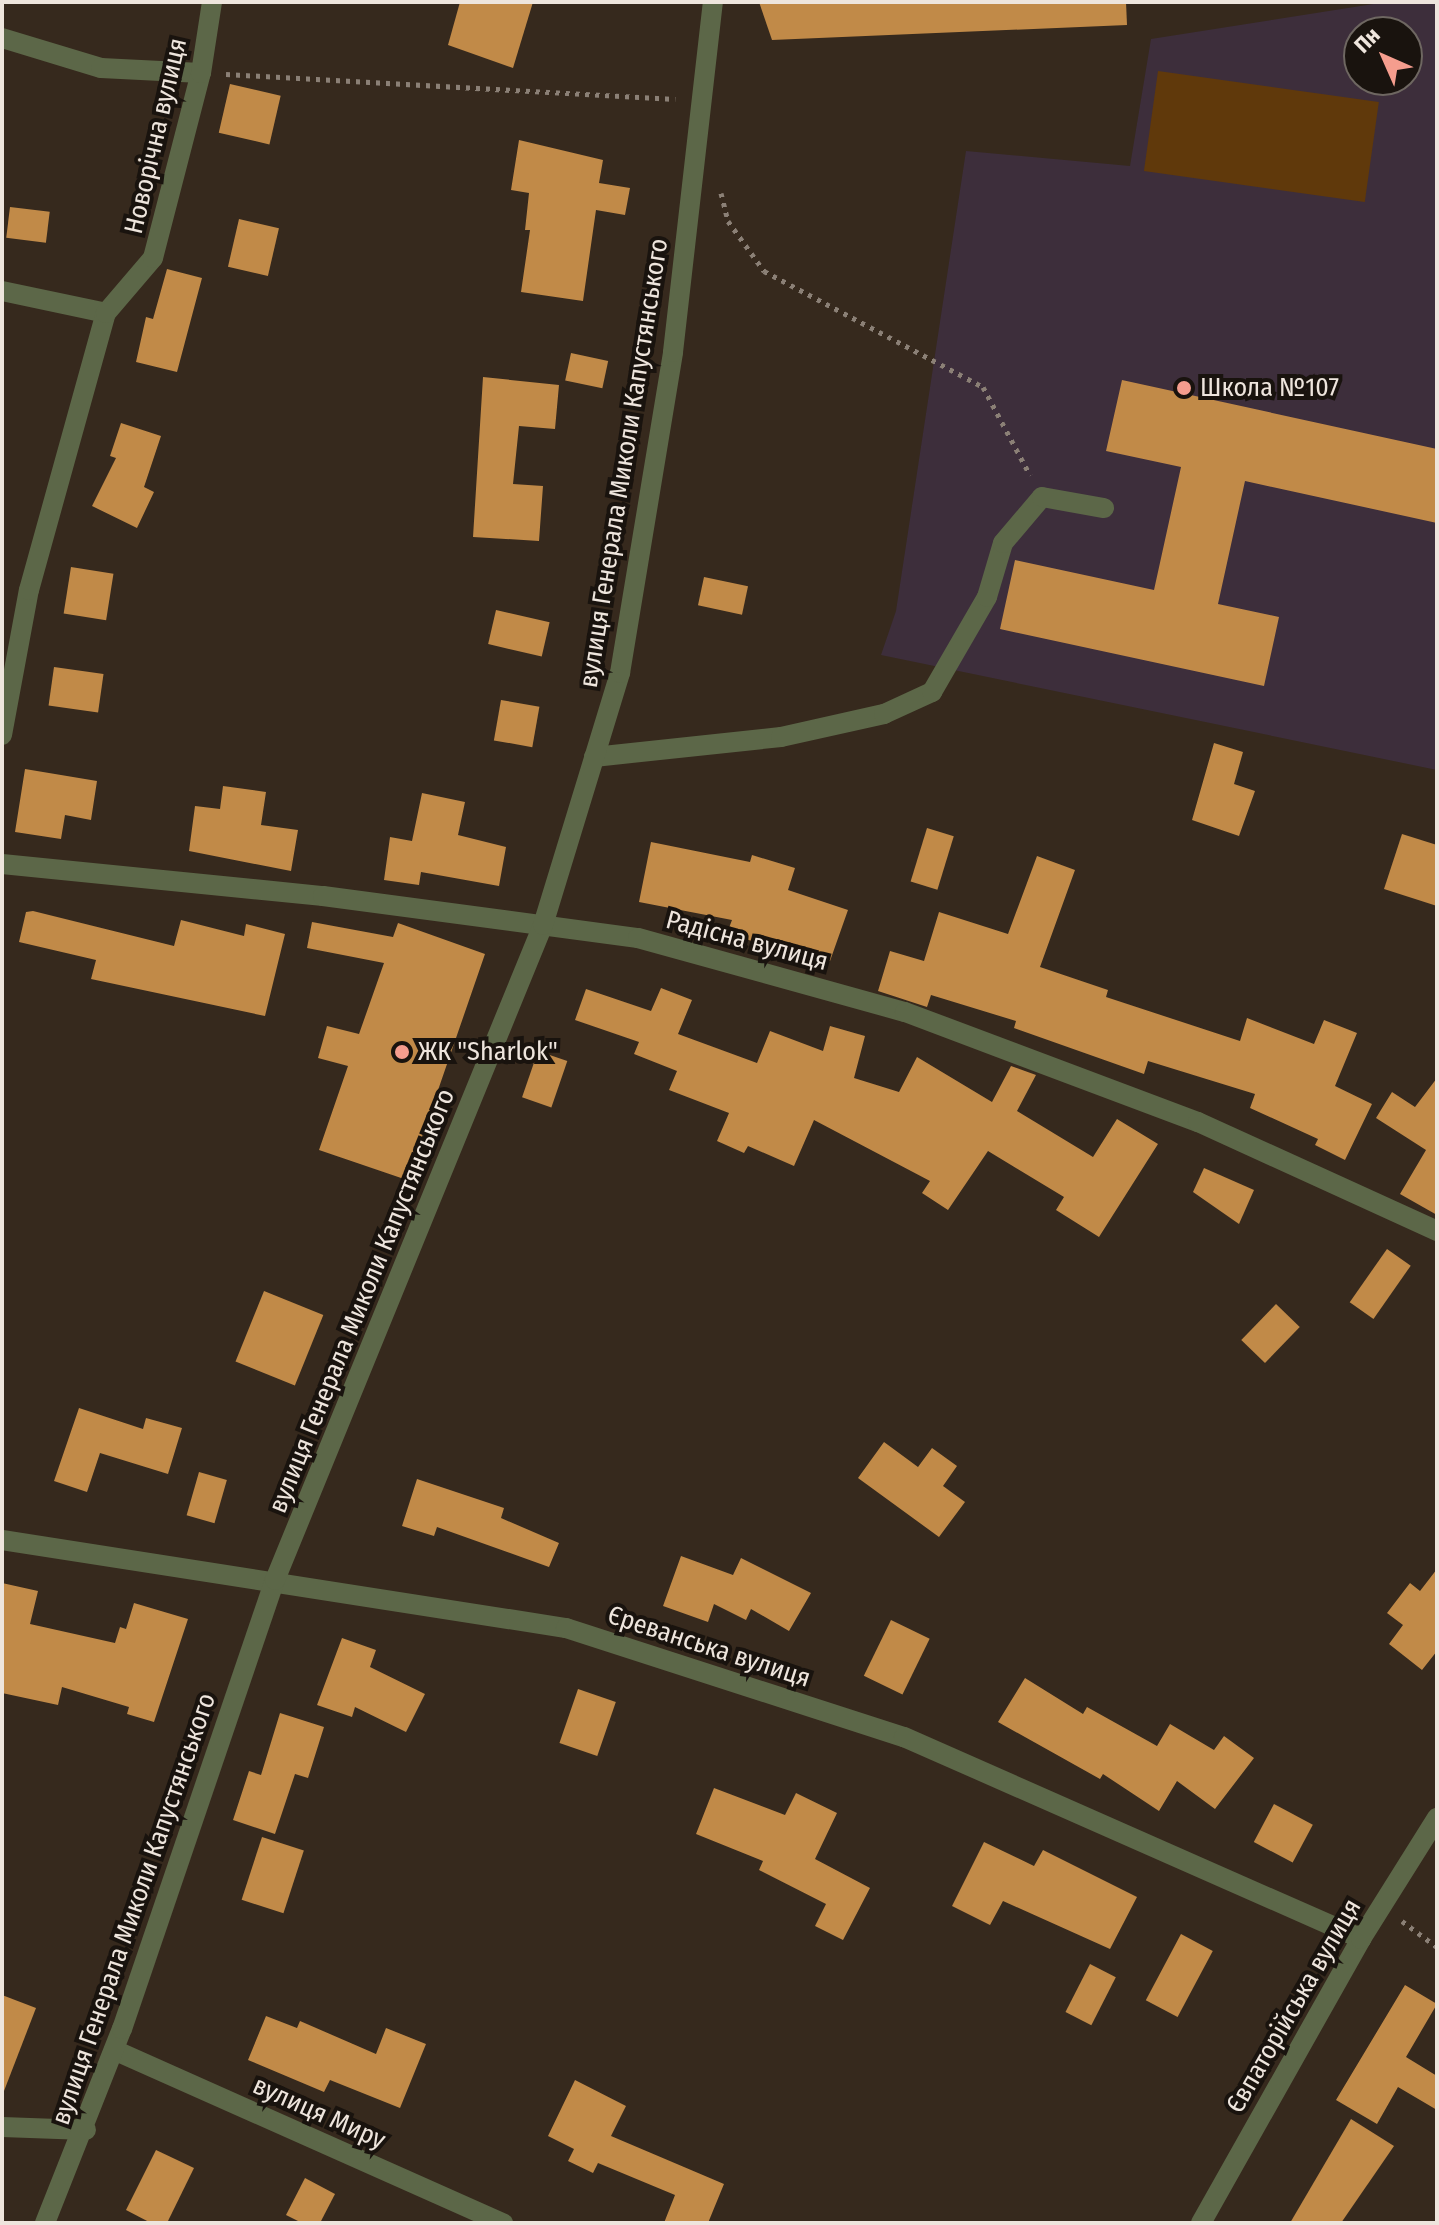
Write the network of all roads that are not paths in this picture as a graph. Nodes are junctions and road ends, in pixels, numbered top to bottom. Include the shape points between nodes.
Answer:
1 (212, 2) edge
2 (713, 2) edge
3 (2, 38) edge
4 (201, 73) junction
5 (2, 291) edge
6 (106, 313) junction
7 (1104, 508) dead end
8 (2, 735) edge
9 (594, 757) junction
10 (2, 864) edge
11 (543, 925) junction
12 (1437, 1231) edge
13 (2, 1540) edge
14 (275, 1580) junction
15 (1437, 1818) edge
16 (1361, 1939) junction
17 (114, 2050) junction
18 (2, 2127) edge
19 (86, 2130) junction
20 (45, 2223) edge
21 (503, 2223) edge
22 (1201, 2223) edge

1 - 4 street, Новорічна вулиця
2 - 9 street, вулиця Генерала Миколи Капустянського via 661,424 620,673
3 - 4 street via 101,68
4 - 6 street, Новорічна вулиця via 153,258
5 - 6 street
6 - 8 street, Новорічна вулиця via 29,590
7 - 9 street via 1042,497 1003,543 987,597 932,692 884,714 781,737
9 - 11 street, вулиця Генерала Миколи Капустянського
10 - 11 street, Радісна вулиця via 323,896
11 - 12 street, Радісна вулиця via 638,938 905,1012 1198,1122
11 - 14 street, вулиця Генерала Миколи Капустянського
13 - 14 street, Єреванська вулиця
14 - 16 street, Єреванська вулиця via 566,1628 904,1737
14 - 17 street, вулиця Генерала Миколи Капустянського
15 - 16 street, Євпаторійська вулиця
16 - 22 street, Євпаторійська вулиця
17 - 19 street, вулиця Генерала Миколи Капустянського
17 - 21 street, вулиця Миру
18 - 19 street
19 - 20 street, вулиця Генерала Миколи Капустянського

